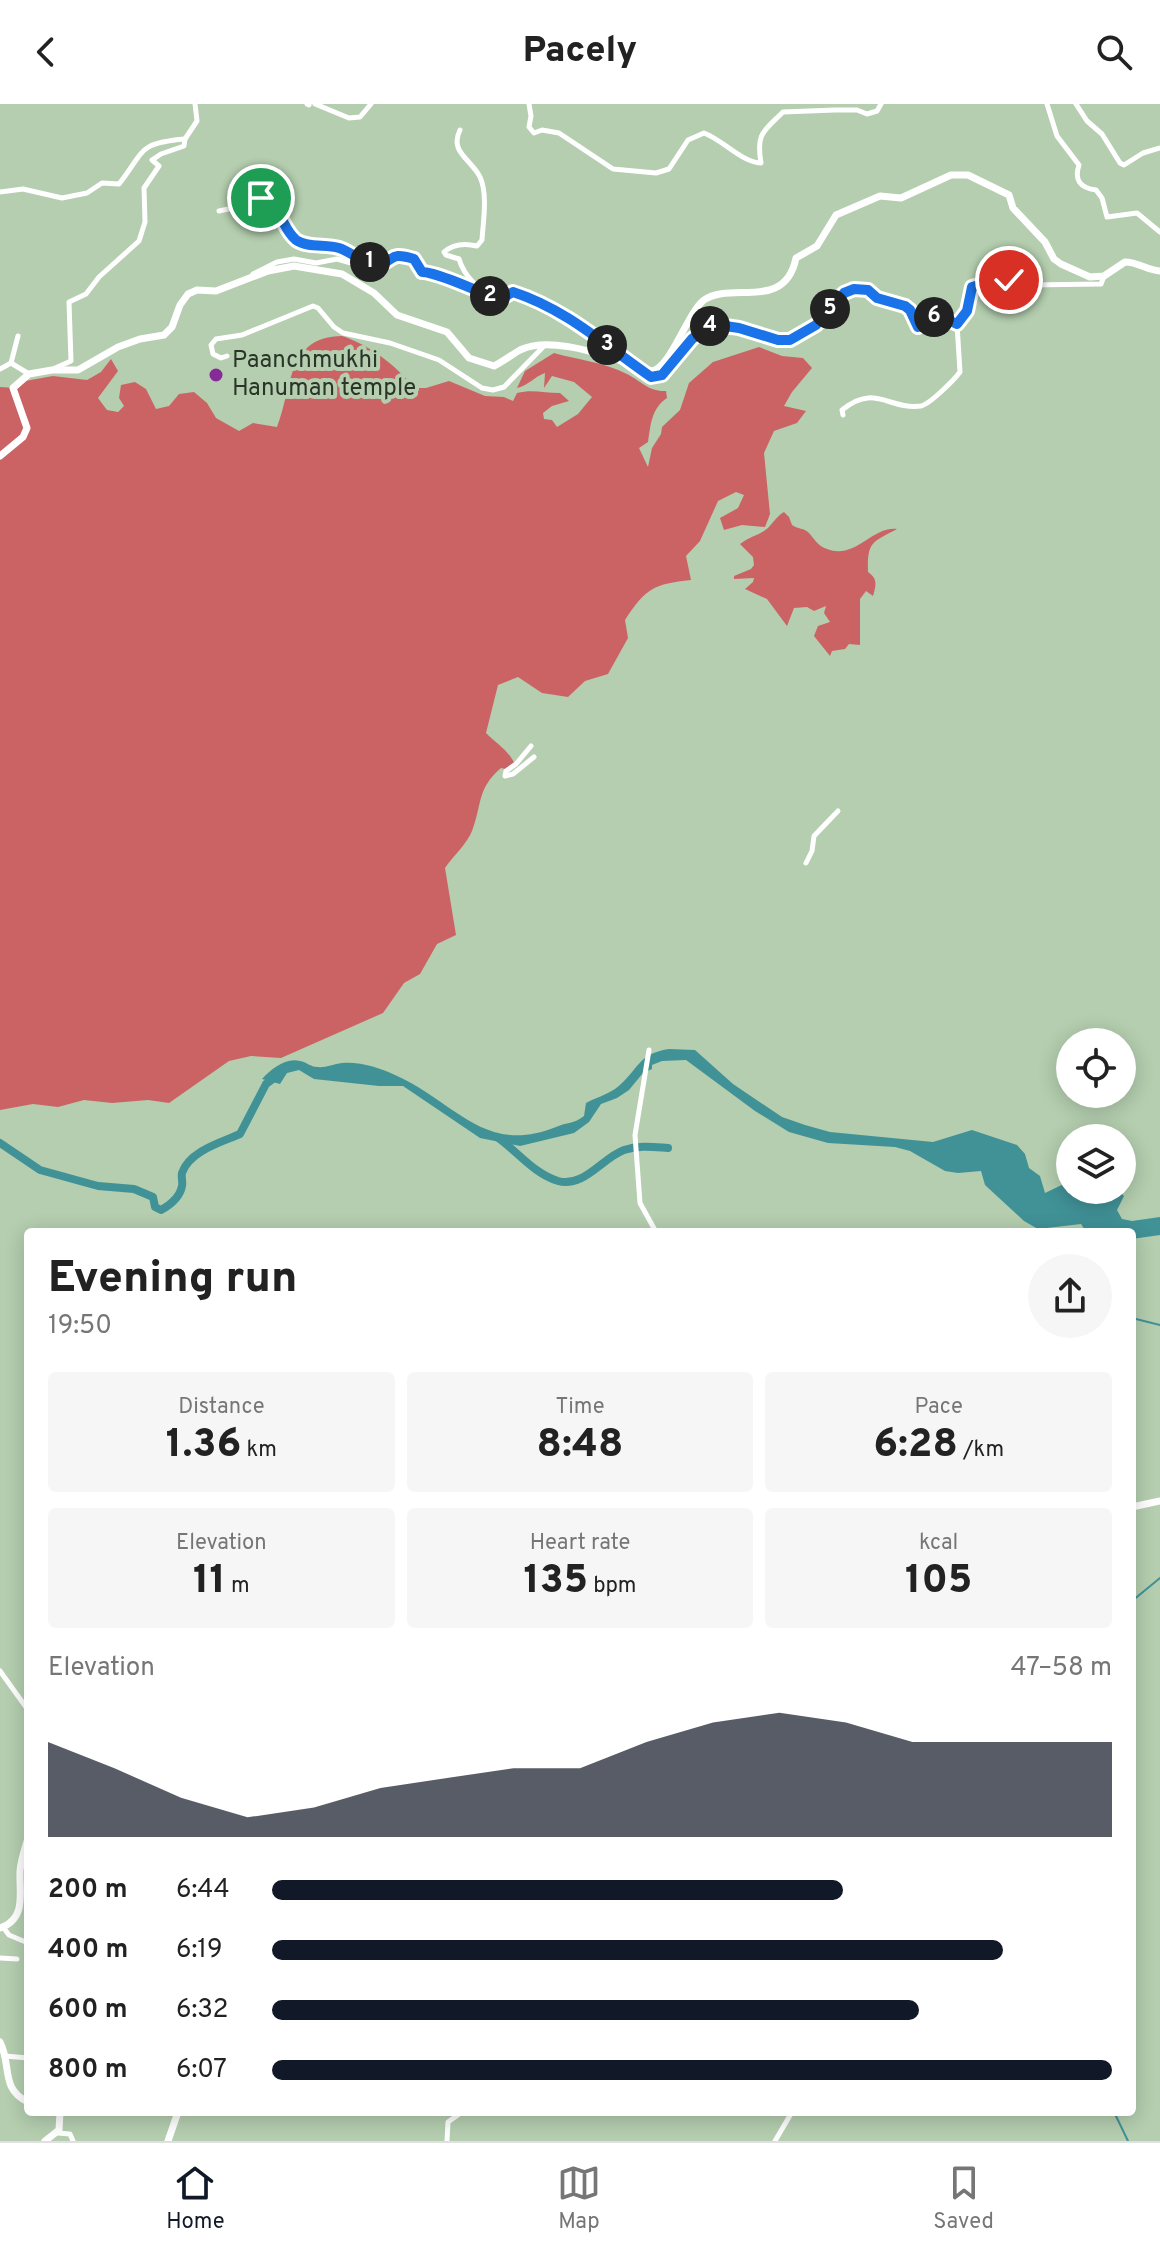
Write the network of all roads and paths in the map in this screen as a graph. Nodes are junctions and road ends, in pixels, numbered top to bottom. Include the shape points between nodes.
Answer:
1 (195, 104) edge
2 (315, 104) edge
3 (371, 104) edge
4 (529, 104) edge
5 (881, 104) edge
6 (1047, 104) edge
7 (1076, 104) edge
8 (460, 130) dead end
9 (185, 139) junction
10 (1160, 148) edge
11 (0, 192) edge
12 (219, 211) dead end
13 (1160, 232) edge
14 (379, 264) junction
15 (1160, 271) edge
16 (1104, 276) junction
17 (243, 281) junction
18 (481, 292) junction
19 (957, 324) junction
20 (18, 336) dead end
21 (544, 346) junction
22 (227, 356) dead end
23 (11, 363) junction
24 (628, 363) junction
25 (0, 369) edge
26 (52, 370) junction
27 (640, 370) junction
28 (29, 374) junction
29 (843, 415) dead end
30 (0, 456) edge
31 (531, 746) dead end
32 (534, 757) dead end
33 (838, 811) dead end
34 (806, 863) dead end
35 (649, 1050) dead end
36 (654, 1228) edge
37 (1160, 1501) edge
38 (1136, 1506) edge
39 (0, 1671) edge
40 (24, 1704) edge
41 (24, 1852) edge
42 (1, 1928) edge
43 (24, 1941) edge
44 (0, 1958) edge
45 (17, 1959) dead end
46 (0, 2042) edge
47 (4, 2056) junction
48 (24, 2058) edge
49 (24, 2100) edge
50 (60, 2116) edge
51 (177, 2116) edge
52 (456, 2116) edge
53 (790, 2116) edge
54 (58, 2133) junction
55 (45, 2141) edge
56 (73, 2141) edge
57 (168, 2141) edge
58 (447, 2141) edge
59 (775, 2141) edge

1 - 9 street via 197,121
2 - 3 street via 349,118 360,117
4 - 5 street via 534,133 559,133 613,169 656,173 669,169 688,140 704,133 761,163 760,135 783,112 867,114
6 - 13 street via 1057,136 1079,165 1079,183 1096,190 1107,217 1131,211
7 - 10 street via 1120,163
8 - 18 street via 457,149 481,178 482,240 477,246 449,247 444,252 459,259
9 - 11 street via 144,147 119,184 102,183 87,193 62,198 23,189
9 - 26 street via 184,146 152,160 159,166 144,188 145,222 139,241 86,294 69,302 71,361
12 - 14 street via 261,198 281,215 296,239 340,248
14 - 17 street via 294,259
14 - 18 street via 395,255 414,259 422,272
15 - 16 street via 1125,262
16 - 19 street via 1101,284 1028,285 1009,280 992,288 972,287 967,311
16 - 27 street via 1090,277 1054,259 1013,208 1009,195 968,175 951,175 901,198 880,196 836,215 817,246 796,258 785,281 775,288 704,300 665,365
17 - 21 street via 294,266 342,274 397,315 447,332 469,358 494,366 522,348
17 - 26 street via 188,294 164,335 118,347 78,370
18 - 24 street via 499,300 513,292 550,307
19 - 27 street via 939,316 918,327 905,306 854,289 816,325 790,340 711,324 662,375 651,377
19 - 29 street via 960,372 930,403 916,406 864,397 842,410
20 - 23 street
21 - 22 street via 504,387 493,390 439,360 343,333 313,306 242,335 216,339 213,354
21 - 24 street via 572,345
23 - 25 street
23 - 28 street
24 - 27 street
26 - 28 street
28 - 30 street via 13,388 27,428
31 - 32 street via 505,776
33 - 34 street via 814,836
35 - 36 street via 635,1143 640,1203
37 - 38 street
39 - 40 street
41 - 42 street via 21,1905 12,1922
42 - 43 street
44 - 45 street
46 - 47 street
47 - 48 street
47 - 49 street via 5,2083
50 - 54 street
51 - 57 street
52 - 58 street via 448,2122
53 - 59 street
54 - 55 street
54 - 56 street via 70,2134

